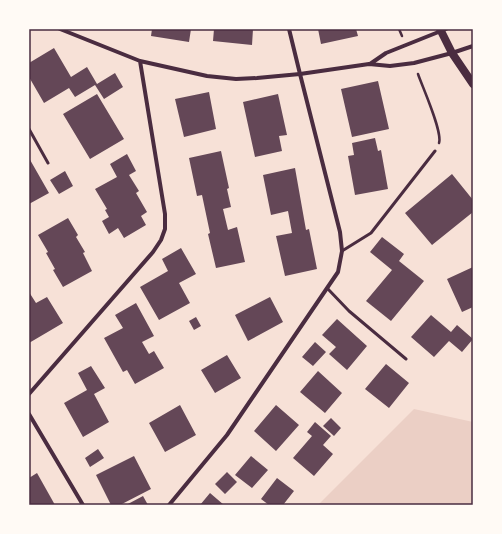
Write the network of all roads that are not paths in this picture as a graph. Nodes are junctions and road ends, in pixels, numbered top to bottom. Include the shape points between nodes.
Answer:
1 (60, 29) edge
2 (290, 29) edge
3 (442, 30) edge
4 (473, 46) edge
5 (452, 53) junction
6 (140, 61) junction
7 (369, 64) junction
8 (300, 74) junction
9 (473, 84) edge
10 (29, 129) edge
11 (434, 151) road end
12 (48, 163) dead end
13 (342, 251) junction
14 (327, 288) junction
15 (406, 359) dead end
16 (29, 394) edge
17 (29, 414) edge
18 (83, 505) edge
19 (169, 505) edge

1 - 6 street
2 - 8 street
3 - 5 main road
3 - 7 street via 386,53
4 - 5 street
5 - 7 street via 414,63 390,66
5 - 9 main road
6 - 8 street via 207,76 236,79
6 - 16 street via 162,191 165,229 153,252
7 - 8 street
8 - 13 street via 340,232
10 - 12 lane
11 - 13 lane via 371,233
13 - 14 street via 338,272
14 - 15 lane via 349,311
14 - 19 street via 227,435
17 - 18 street

